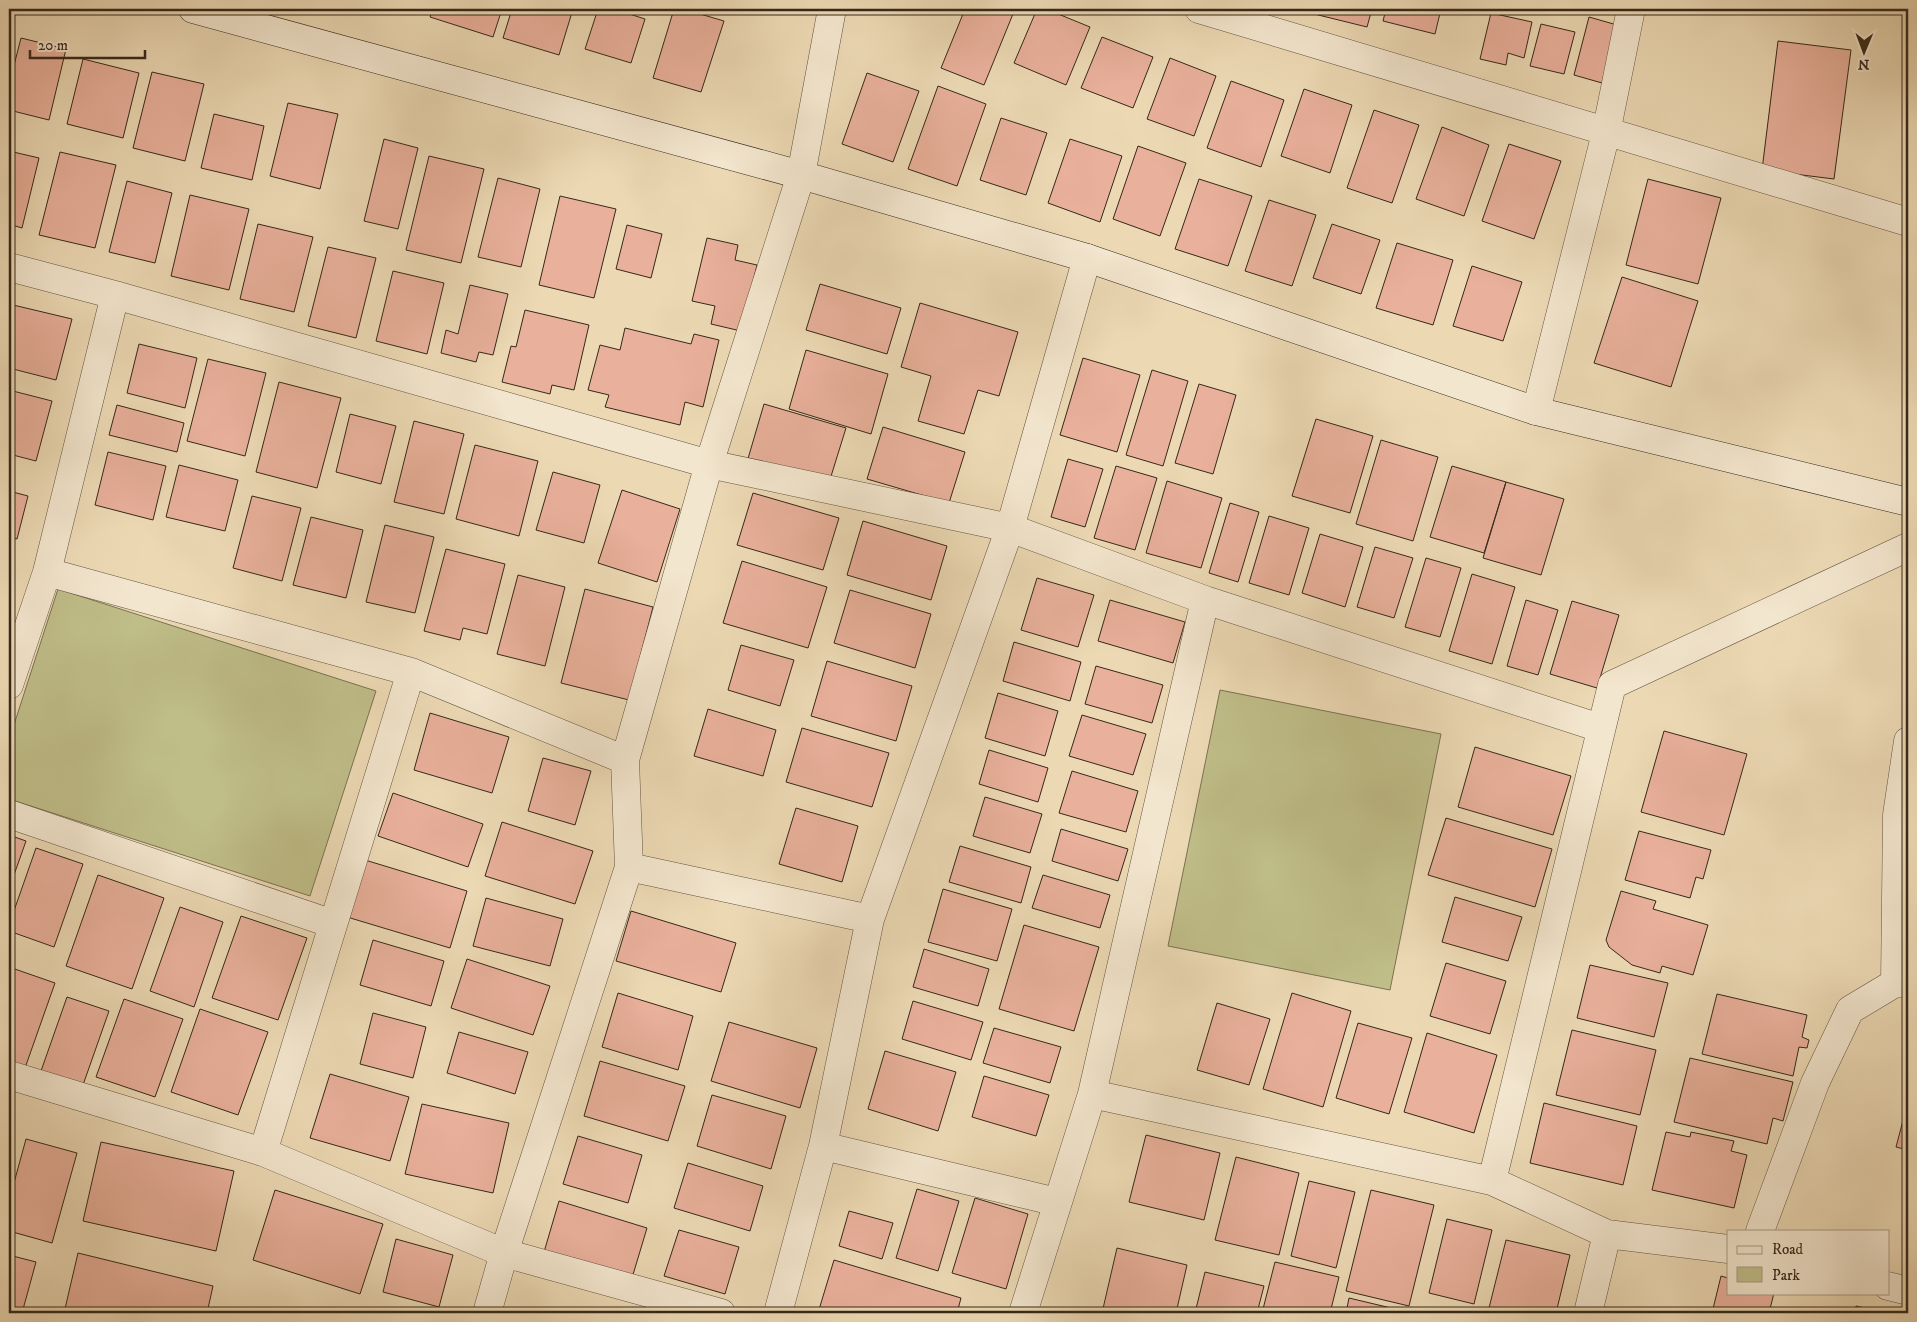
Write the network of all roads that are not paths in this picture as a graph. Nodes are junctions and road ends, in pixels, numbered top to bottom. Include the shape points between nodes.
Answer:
1 (193, 9) edge
2 (832, 9) edge
3 (1199, 9) edge
4 (1631, 9) edge
5 (1606, 132) junction
6 (801, 176) junction
7 (1908, 222) edge
8 (1087, 258) junction
9 (9, 267) edge
10 (116, 295) junction
11 (1536, 411) junction
12 (709, 464) junction
13 (1908, 502) edge
14 (1010, 528) junction
15 (1908, 547) edge
16 (48, 572) junction
17 (1205, 600) junction
18 (411, 672) junction
19 (9, 686) edge
20 (1600, 728) junction
21 (1908, 741) edge
22 (625, 760) junction
23 (9, 814) edge
24 (629, 867) junction
25 (870, 920) junction
26 (333, 924) junction
27 (1902, 984) edge
28 (9, 1075) edge
29 (1092, 1094) junction
30 (824, 1146) junction
31 (263, 1152) junction
32 (1492, 1181) junction
33 (1057, 1202) junction
34 (1760, 1230) edge
35 (1607, 1234) junction
36 (1727, 1249) edge
37 (504, 1254) junction
38 (1890, 1287) edge
39 (1908, 1292) edge
40 (487, 1313) edge
41 (721, 1313) edge
42 (778, 1313) edge
43 (1023, 1313) edge
44 (1588, 1313) edge

1 - 6 street
2 - 6 street
3 - 5 street
4 - 5 street
5 - 7 street
5 - 11 street
6 - 8 street
6 - 12 street
8 - 11 street
8 - 14 street
9 - 10 street
10 - 12 street
10 - 16 street
11 - 13 street
12 - 14 street
12 - 22 street
14 - 17 street
14 - 25 street
15 - 20 street via 1612,685
16 - 18 street
16 - 19 street
17 - 20 street
17 - 29 street
18 - 22 street
18 - 26 street
20 - 32 street
21 - 27 street via 1897,814
22 - 24 street
23 - 26 street
24 - 25 street
24 - 37 street
25 - 30 street
26 - 31 street
27 - 34 street via 1850,1010 1815,1083
28 - 31 street
29 - 32 street
29 - 33 street
30 - 33 street
30 - 42 street
31 - 37 street
32 - 35 street
33 - 43 street
35 - 36 street
35 - 44 street
37 - 40 street
37 - 41 street
38 - 39 street

